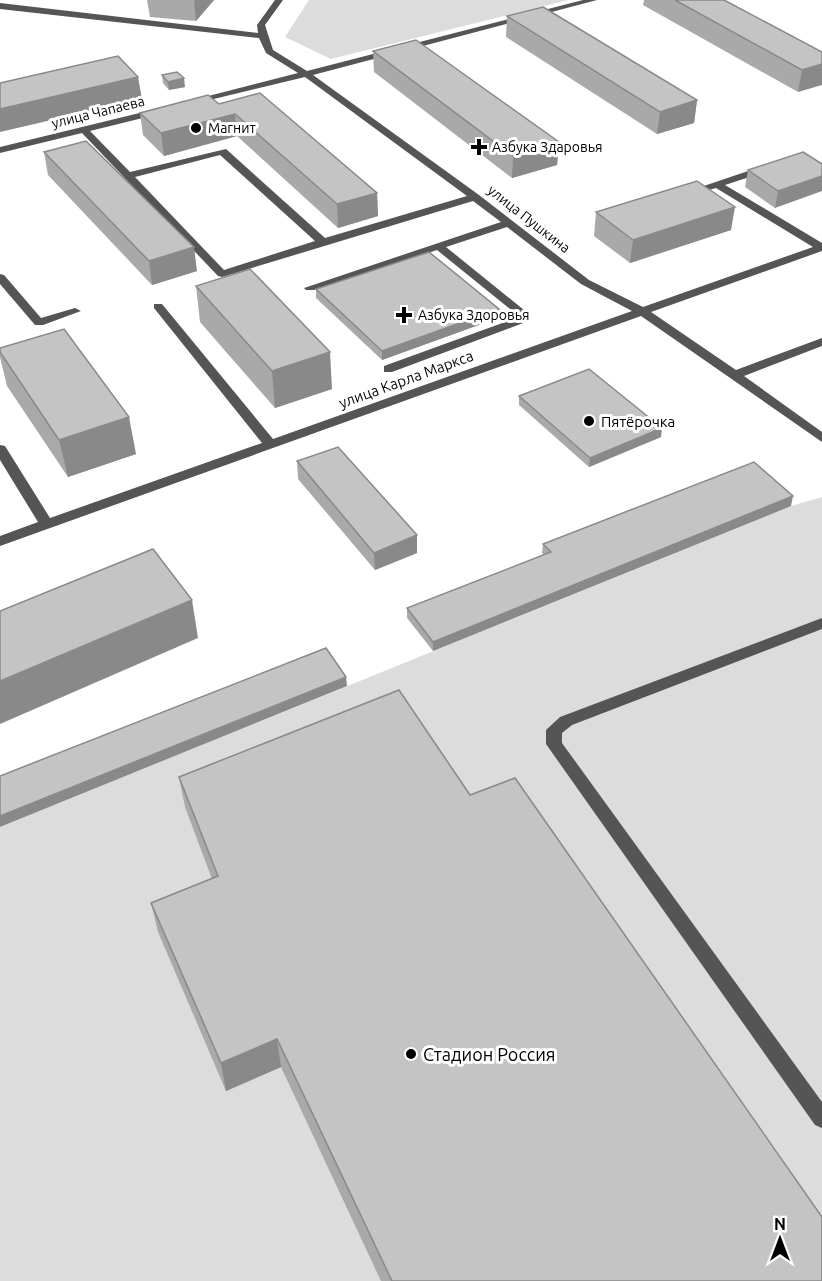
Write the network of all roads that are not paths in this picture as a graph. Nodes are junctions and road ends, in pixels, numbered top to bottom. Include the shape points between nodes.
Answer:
1 (279, 0) edge
2 (593, 0) edge
3 (0, 6) edge
4 (263, 36) junction
5 (308, 75) junction
6 (182, 106) edge
7 (170, 109) edge
8 (84, 130) junction
9 (0, 150) edge
10 (779, 164) edge
11 (129, 176) junction
12 (717, 184) junction
13 (475, 197) junction
14 (672, 198) edge
15 (509, 223) junction
16 (323, 242) junction
17 (438, 246) junction
18 (822, 247) edge
19 (0, 277) edge
20 (310, 288) dead end
21 (158, 306) dead end
22 (75, 311) dead end
23 (642, 312) junction
24 (822, 342) edge
25 (388, 369) dead end
26 (735, 375) junction
27 (822, 438) edge
28 (271, 445) junction
29 (0, 449) edge
30 (47, 525) junction
31 (0, 542) edge
32 (822, 623) edge
33 (822, 1118) edge

1 - 4 street via 261,25
2 - 5 street
3 - 4 street
4 - 5 street, улица Пушкина via 269,51
5 - 6 street
5 - 13 street, улица Пушкина
7 - 8 street, улица Чапаева
8 - 9 street, улица Чапаева
8 - 11 street
10 - 12 street
11 - 16 street via 222,151
11 - 16 street via 222,274
12 - 14 street
12 - 18 street
13 - 15 street, улица Пушкина
13 - 16 street
15 - 17 street
15 - 23 street, улица Пушкина via 585,282
17 - 20 street
17 - 25 street via 520,312 522,320
18 - 23 street, улица Карла Маркса
19 - 22 street via 39,323
21 - 28 street
23 - 26 street, улица Пушкина
23 - 28 street, улица Карла Маркса
24 - 26 street
26 - 27 street, улица Пушкина
28 - 30 street, улица Карла Маркса
29 - 30 street
30 - 31 street, улица Карла Маркса
32 - 33 street via 566,721 554,730 554,744

